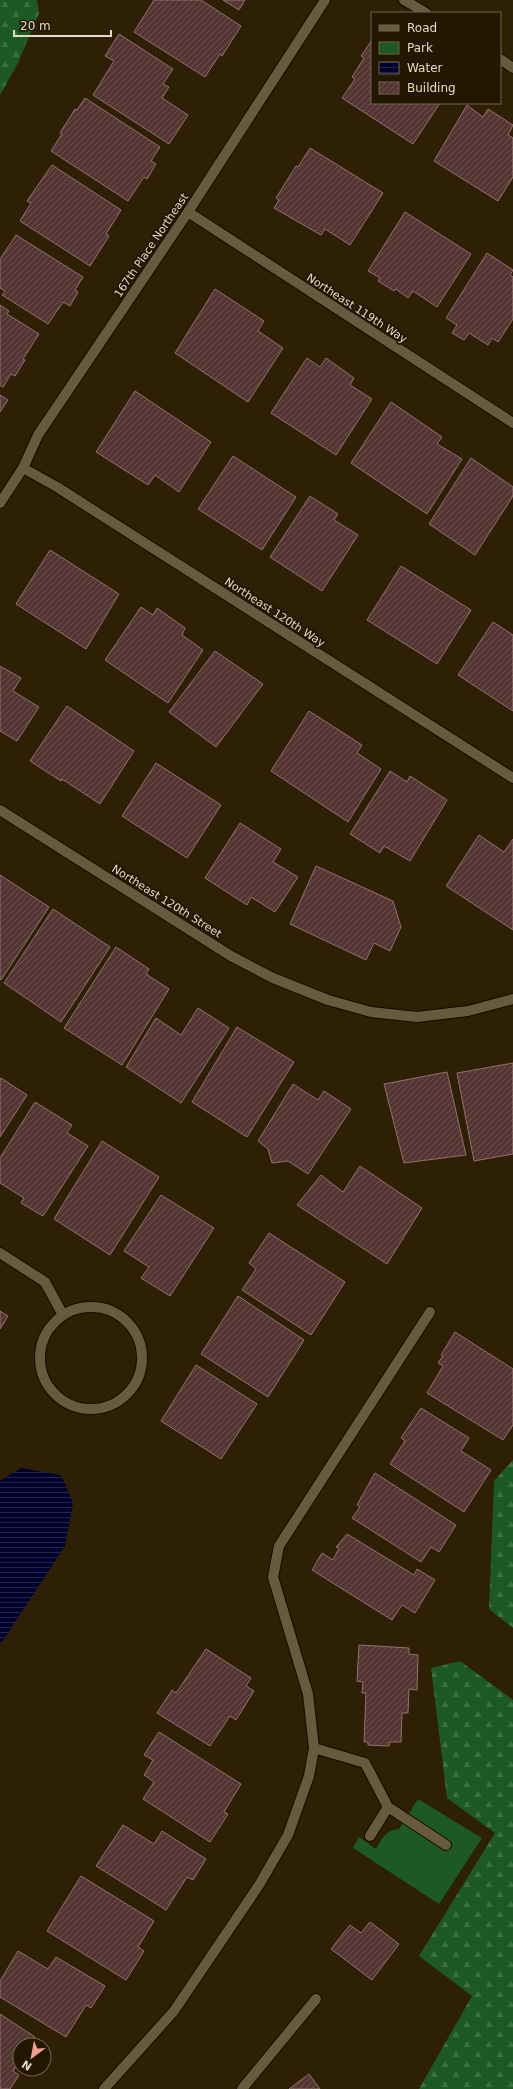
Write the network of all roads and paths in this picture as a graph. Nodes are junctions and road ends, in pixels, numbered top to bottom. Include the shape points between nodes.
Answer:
1 (325, 0) edge
2 (404, 0) edge
3 (424, 12) edge
4 (501, 61) edge
5 (513, 68) edge
6 (188, 212) junction
7 (513, 424) edge
8 (23, 468) junction
9 (0, 504) edge
10 (513, 778) edge
11 (0, 810) edge
12 (513, 1000) edge
13 (0, 1253) edge
14 (430, 1312) dead end
15 (62, 1315) junction
16 (314, 1748) junction
17 (388, 1807) junction
18 (370, 1836) dead end
19 (446, 1845) dead end
20 (316, 1999) dead end
21 (104, 2089) edge
22 (242, 2089) edge

1 - 6 street, 167th Place Northeast
2 - 3 street
4 - 5 street
6 - 7 street, Northeast 119th Way
6 - 8 street, 167th Place Northeast via 38,435
8 - 9 street, 167th Place Northeast
8 - 10 street, Northeast 120th Way via 57,487
11 - 12 street, Northeast 120th Street via 231,956 273,978 328,1000 371,1012 417,1016 468,1011
13 - 15 street via 44,1282
14 - 16 street via 279,1546 273,1578 308,1694
15 - 15 street via 50,1326 42,1342 39,1360 43,1377 52,1392 66,1403 83,1409 101,1408 118,1402 131,1390 139,1376 141,1344 134,1330 123,1318 109,1310 77,1308
16 - 17 street via 365,1764
16 - 21 street via 309,1776 288,1835 259,1885 174,2011
17 - 18 street
17 - 19 street
20 - 22 street

